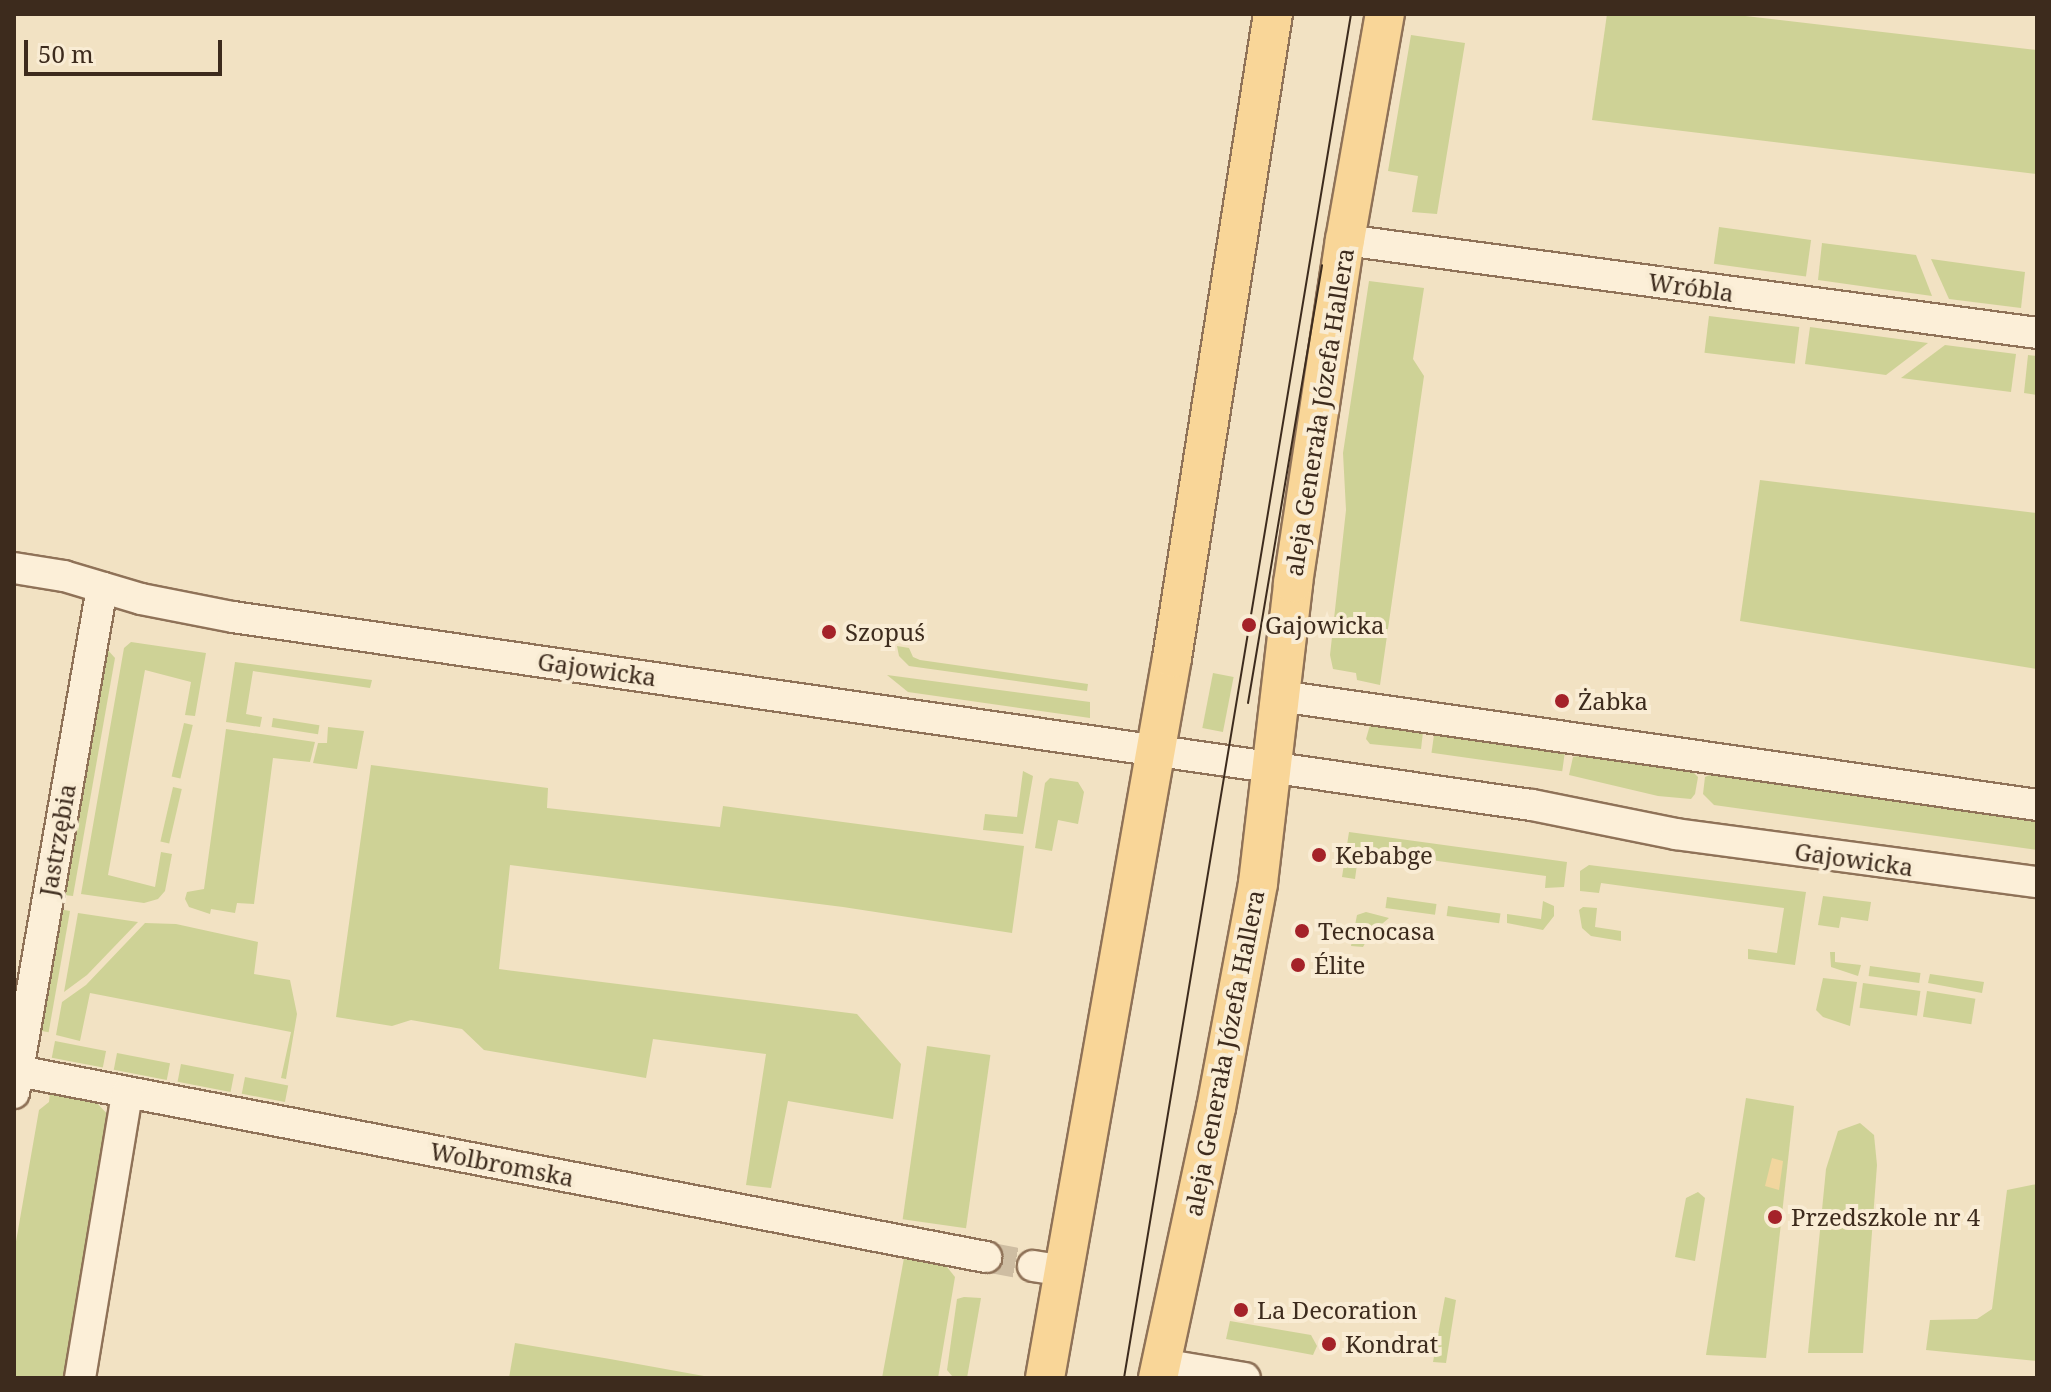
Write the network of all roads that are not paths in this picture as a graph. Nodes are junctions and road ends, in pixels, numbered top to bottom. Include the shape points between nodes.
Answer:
1 (1273, 14) edge
2 (1385, 14) edge
3 (1345, 240) junction
4 (2037, 333) edge
5 (14, 568) edge
6 (102, 588) junction
7 (1280, 696) junction
8 (1155, 752) junction
9 (1270, 768) junction
10 (2037, 805) edge
11 (2037, 882) edge
12 (16, 1082) edge
13 (127, 1093) junction
14 (986, 1257) tunnel mouth
15 (1160, 1371) edge
16 (80, 1378) edge
17 (1045, 1378) edge
18 (1245, 1378) edge

1 - 8 main road
2 - 3 main road, aleja Generała Józefa Hallera
3 - 4 street, Wróbla
3 - 7 main road, aleja Generała Józefa Hallera
5 - 6 street, Gajowicka
6 - 8 street, Gajowicka via 233,617
6 - 12 street, Jastrzębia
7 - 9 main road, aleja Generała Józefa Hallera
7 - 10 street
8 - 9 street, Gajowicka
8 - 17 main road via 1111,1013 1048,1268
9 - 11 street, Gajowicka via 1532,805 1676,834
9 - 15 main road, aleja Generała Józefa Hallera via 1256,893
12 - 13 street, Wolbromska
13 - 14 street, Wolbromska
13 - 16 street
15 - 18 street

